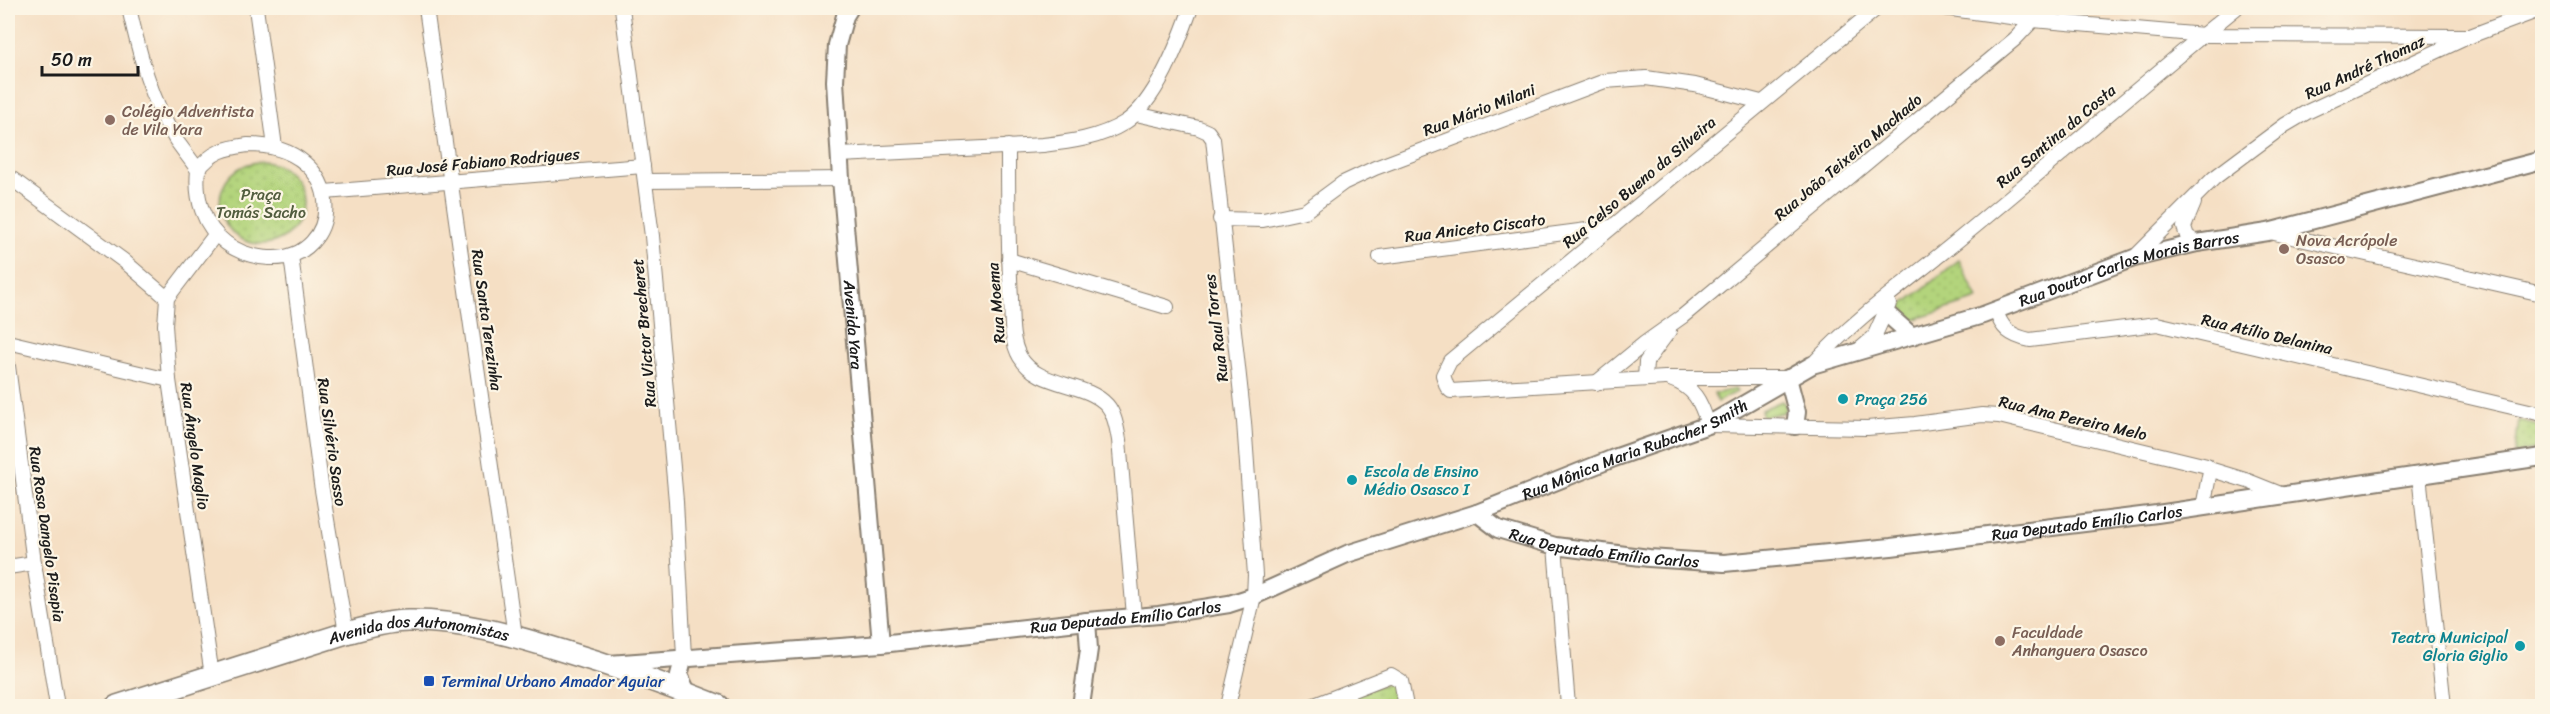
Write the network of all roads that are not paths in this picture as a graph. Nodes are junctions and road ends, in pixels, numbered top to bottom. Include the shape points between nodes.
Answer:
1 (129, 8) edge
2 (256, 8) edge
3 (426, 8) edge
4 (622, 8) edge
5 (850, 8) edge
6 (1191, 8) edge
7 (1877, 8) edge
8 (1944, 8) edge
9 (2236, 8) edge
10 (2542, 9) edge
11 (2033, 20) junction
12 (2204, 34) junction
13 (2470, 36) junction
14 (1761, 102) junction
15 (1136, 114) junction
16 (1008, 146) junction
17 (275, 147) junction
18 (2542, 151) edge
19 (840, 156) junction
20 (2535, 162) edge
21 (643, 166) junction
22 (198, 170) junction
23 (8, 176) edge
24 (2214, 178) junction
25 (841, 179) junction
26 (451, 181) junction
27 (646, 181) junction
28 (325, 192) junction
29 (1220, 219) junction
30 (1610, 227) junction
31 (2268, 232) junction
32 (216, 235) junction
33 (2197, 243) junction
34 (291, 255) junction
35 (1380, 257) dead end
36 (2134, 258) junction
37 (1009, 260) junction
38 (1896, 288) junction
39 (2542, 294) edge
40 (167, 298) junction
41 (1167, 307) dead end
42 (1996, 310) junction
43 (1885, 312) junction
44 (1683, 316) junction
45 (1912, 336) junction
46 (8, 342) edge
47 (1852, 354) junction
48 (1812, 365) junction
49 (8, 366) edge
50 (1719, 376) junction
51 (1665, 378) junction
52 (1788, 378) junction
53 (1645, 379) junction
54 (169, 380) junction
55 (1596, 383) junction
56 (1697, 395) junction
57 (2542, 414) edge
58 (1708, 425) junction
59 (1795, 426) junction
60 (2542, 457) edge
61 (2209, 469) junction
62 (2419, 475) junction
63 (2283, 496) junction
64 (2203, 507) junction
65 (1477, 513) junction
66 (1555, 546) junction
67 (34, 563) junction
68 (8, 567) edge
69 (1254, 596) junction
70 (1134, 616) junction
71 (1087, 621) junction
72 (346, 633) junction
73 (515, 636) junction
74 (881, 644) junction
75 (684, 657) junction
76 (608, 664) junction
77 (212, 676) junction
78 (688, 694) junction
79 (57, 706) edge
80 (117, 706) edge
81 (719, 706) edge
82 (1081, 706) edge
83 (1228, 706) edge
84 (1312, 706) edge
85 (1406, 706) edge
86 (1568, 706) edge
87 (2444, 706) edge

1 - 22 street via 157,103 175,139
2 - 17 street
3 - 26 street, Rua Santa Terezinha
4 - 21 street, Rua Victor Brecheret
5 - 19 street, Avenida Yara via 837,45
6 - 15 street via 1161,76
7 - 14 street, Rua Celso Bueno da Silveira
8 - 11 street
9 - 12 street, Rua Santina da Costa
10 - 13 street, Rua André Thomaz
11 - 12 street
11 - 44 street, Rua João Teixeira Machado
12 - 13 street
12 - 38 street, Rua Santina da Costa
13 - 24 street, Rua André Thomaz via 2307,112
14 - 29 street, Rua Mário Milani via 1685,83 1646,78 1605,81 1375,168 1343,183 1305,211 1263,220
14 - 30 street, Rua Celso Bueno da Silveira
15 - 16 street via 1099,135
15 - 29 street, Rua Raul Torres via 1199,128 1210,135
16 - 19 street
16 - 37 street, Rua Moema
17 - 22 street via 228,148 214,153
17 - 28 street via 295,155 311,168
18 - 20 street
19 - 25 street, Avenida Yara
20 - 31 street, Rua Doutor Carlos Morais Barros
21 - 26 street, Rua José Fabiano Rodrigues
21 - 27 street, Rua Victor Brecheret
22 - 32 street via 204,216
23 - 40 street via 124,261
24 - 33 street, Rua André Thomaz via 2190,209 2184,227 2187,236
24 - 36 street, Rua André Thomaz
25 - 27 street
25 - 74 street, Avenida Yara
26 - 28 street, Rua José Fabiano Rodrigues
26 - 73 street, Rua Santa Terezinha
27 - 75 street, Rua Victor Brecheret via 676,501
28 - 34 street via 320,229 306,248
29 - 69 street, Rua Raul Torres via 1250,484
30 - 35 street, Rua Aniceto Ciscato
30 - 55 street, Rua Celso Bueno da Silveira via 1450,361 1443,375 1451,391
31 - 33 street, Rua Doutor Carlos Morais Barros
31 - 39 street
32 - 34 street via 251,256
32 - 40 street
33 - 36 street, Rua Doutor Carlos Morais Barros
34 - 72 street, Rua Silvério Sasso via 321,484
36 - 42 street, Rua Doutor Carlos Morais Barros
37 - 41 street
37 - 70 street, Rua Moema via 1013,332 1020,357 1037,373 1099,399 1113,416 1119,440
38 - 43 street, Rua Santina da Costa
38 - 48 street, Rua Santina da Costa
40 - 54 street, Rua Ângelo Maglio
42 - 45 street, Rua Doutor Carlos Morais Barros
42 - 57 street, Rua Atílio Delanina via 2000,324 2030,340 2157,324
43 - 45 street
43 - 47 street, Rua Santina da Costa via 1874,337
44 - 53 street, Rua João Teixeira Machado via 1651,354
44 - 55 street, Rua João Teixeira Machado
45 - 47 street, Rua Doutor Carlos Morais Barros
46 - 54 street
47 - 48 street, Rua Doutor Carlos Morais Barros
48 - 52 street, Rua Doutor Carlos Morais Barros
49 - 67 street, Rua Rosa Dangelo Pisapia
50 - 51 street
50 - 52 street
50 - 56 street
51 - 53 street
51 - 56 street via 1682,383
52 - 58 street, Rua Mônica Maria Rubacher Smith
52 - 59 street via 1797,412
53 - 55 street
54 - 77 street, Rua Ângelo Maglio
56 - 58 street
58 - 59 street, Rua Ana Pereira Melo
58 - 65 street, Rua Mônica Maria Rubacher Smith
59 - 61 street, Rua Ana Pereira Melo via 1867,428 1999,416
60 - 62 street, Rua Deputado Emílio Carlos
61 - 63 street, Rua Ana Pereira Melo
61 - 64 street
62 - 63 street, Rua Deputado Emílio Carlos
62 - 87 street
63 - 64 street, Rua Deputado Emílio Carlos
64 - 66 street, Rua Deputado Emílio Carlos via 1892,547 1724,562 1649,558
65 - 66 street, Rua Deputado Emílio Carlos via 1498,529
65 - 69 street, Rua Deputado Emílio Carlos via 1347,554
66 - 86 street
67 - 68 street
67 - 79 street, Rua Rosa Dangelo Pisapia
69 - 70 street, Rua Deputado Emílio Carlos via 1205,609
69 - 83 street, Rua Raul Torres
70 - 71 street, Rua Deputado Emílio Carlos
71 - 74 street, Rua Deputado Emílio Carlos
71 - 82 street via 1089,649
72 - 73 main road, Avenida dos Autonomistas via 407,621
72 - 77 main road, Avenida dos Autonomistas
73 - 76 main road, Avenida dos Autonomistas
74 - 75 street, Rua Deputado Emílio Carlos
75 - 76 street, Rua Deputado Emílio Carlos
75 - 78 street via 679,675
76 - 78 main road, Avenida dos Autonomistas
77 - 80 main road, Avenida dos Autonomistas
78 - 81 main road, Avenida dos Autonomistas
84 - 85 street via 1391,675 1401,681

